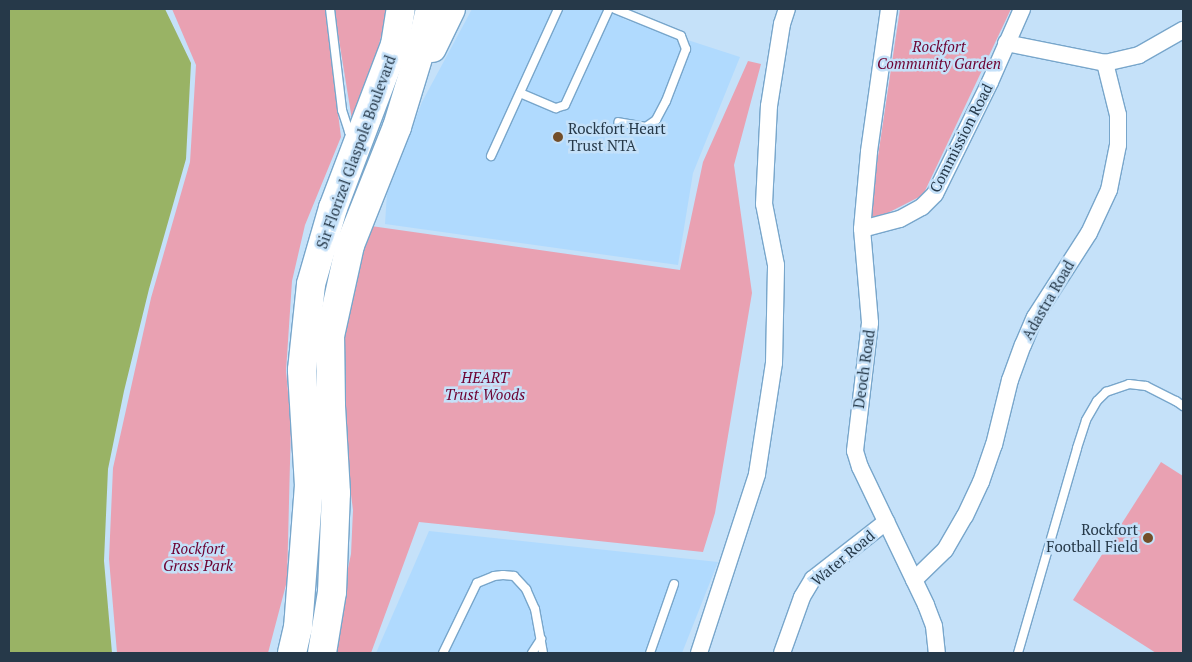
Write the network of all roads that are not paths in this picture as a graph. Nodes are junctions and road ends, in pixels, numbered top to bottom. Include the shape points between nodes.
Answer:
1 (330, 9) edge
2 (401, 9) edge
3 (430, 9) edge
4 (451, 9) edge
5 (558, 9) edge
6 (609, 9) edge
7 (615, 9) edge
8 (787, 9) edge
9 (889, 9) edge
10 (1022, 9) edge
11 (1183, 30) edge
12 (1006, 44) junction
13 (1105, 62) junction
14 (520, 93) junction
15 (618, 122) dead end
16 (397, 127) junction
17 (358, 146) junction
18 (491, 156) dead end
19 (862, 229) junction
20 (1183, 406) edge
21 (886, 522) junction
22 (914, 580) junction
23 (674, 584) dead end
24 (541, 639) junction
25 (292, 653) edge
26 (322, 653) edge
27 (443, 653) edge
28 (532, 653) edge
29 (543, 653) edge
30 (650, 653) edge
31 (699, 653) edge
32 (782, 653) edge
33 (937, 653) edge
34 (1018, 653) edge

1 - 17 lane via 342,110 349,132
2 - 17 highway, Sir Florizel Glaspole Boulevard via 395,45
3 - 16 highway, Sir Florizel Glaspole Boulevard
4 - 16 highway
5 - 14 lane
6 - 14 lane via 564,105 556,108
7 - 15 lane via 681,36 686,48 656,120 646,126
8 - 31 street via 769,106 764,204 776,265 774,364 757,474
9 - 19 street, Deoch Road
10 - 12 street, Commission Road
11 - 13 street via 1139,55
12 - 13 street
12 - 19 street, Commission Road via 934,194 922,207 900,219
13 - 22 street, Adastra Road via 1118,115 1118,145 1110,190 1088,233 1035,317 1022,345 994,445 966,516 945,550
14 - 18 lane
16 - 26 highway, Sir Florizel Glaspole Boulevard via 350,245 330,336 336,493 332,592
17 - 25 highway, Sir Florizel Glaspole Boulevard via 332,208 311,284 302,370 309,486 298,628
19 - 21 street, Deoch Road via 870,323 855,451
20 - 34 lane via 1146,386 1129,384 1106,392 1097,401 1086,420 1077,448
21 - 22 street, Deoch Road
21 - 32 street, Water Road via 813,579 802,598
22 - 33 street, Deoch Road via 934,626
23 - 30 lane
24 - 27 lane via 535,609 521,582 514,576 494,576 477,584 472,591
24 - 28 lane
24 - 29 lane

